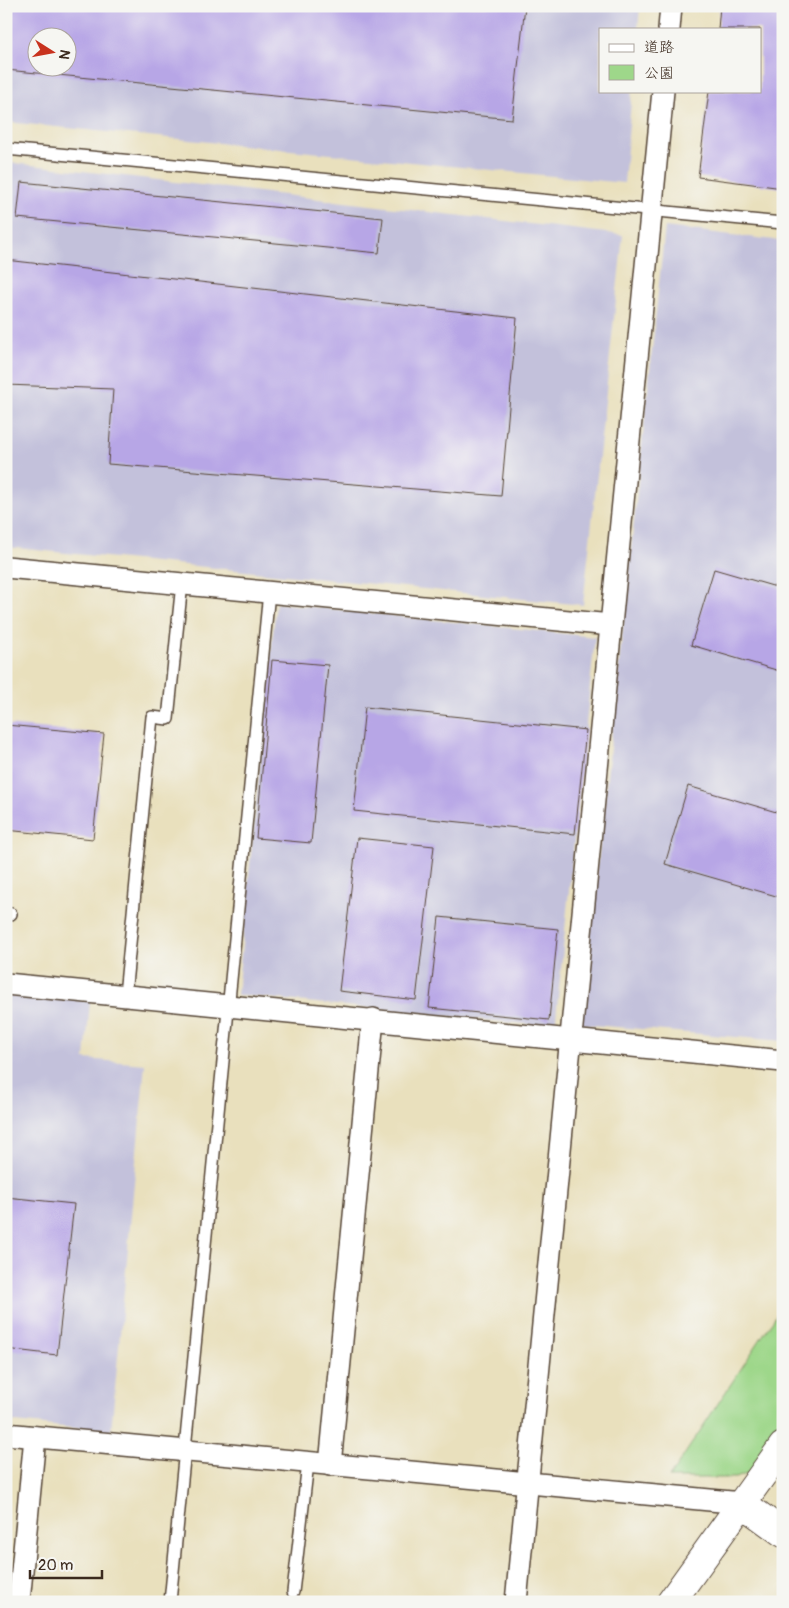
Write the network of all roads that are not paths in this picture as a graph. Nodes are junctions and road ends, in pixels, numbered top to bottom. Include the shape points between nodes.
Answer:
1 (671, 6) edge
2 (669, 28) edge
3 (663, 92) edge
4 (6, 149) edge
5 (651, 210) junction
6 (783, 223) edge
7 (6, 566) edge
8 (182, 583) junction
9 (269, 592) junction
10 (611, 625) junction
11 (6, 984) edge
12 (125, 996) junction
13 (228, 1005) junction
14 (373, 1019) junction
15 (571, 1038) junction
16 (783, 1060) edge
17 (6, 1434) edge
18 (35, 1437) junction
19 (783, 1446) edge
20 (185, 1451) junction
21 (308, 1463) junction
22 (330, 1465) junction
23 (527, 1484) junction
24 (742, 1503) junction
25 (783, 1533) edge
26 (293, 1592) dead end
27 (676, 1600) edge
28 (19, 1602) edge
29 (170, 1602) edge
30 (516, 1602) edge

1 - 2 street
3 - 5 street
4 - 5 lane
5 - 6 lane
5 - 10 street
7 - 8 street
8 - 9 street
8 - 12 lane via 168,719 152,717
9 - 10 street
9 - 13 lane
10 - 15 street
11 - 12 street
12 - 13 street
13 - 14 street
13 - 20 lane
14 - 15 street
14 - 22 street
15 - 16 street
15 - 23 street
17 - 18 street
18 - 20 street
18 - 28 street
19 - 24 street
20 - 21 street
20 - 29 lane
21 - 22 street
21 - 26 lane
22 - 23 street
23 - 24 street
23 - 30 street
24 - 25 street
24 - 27 street

